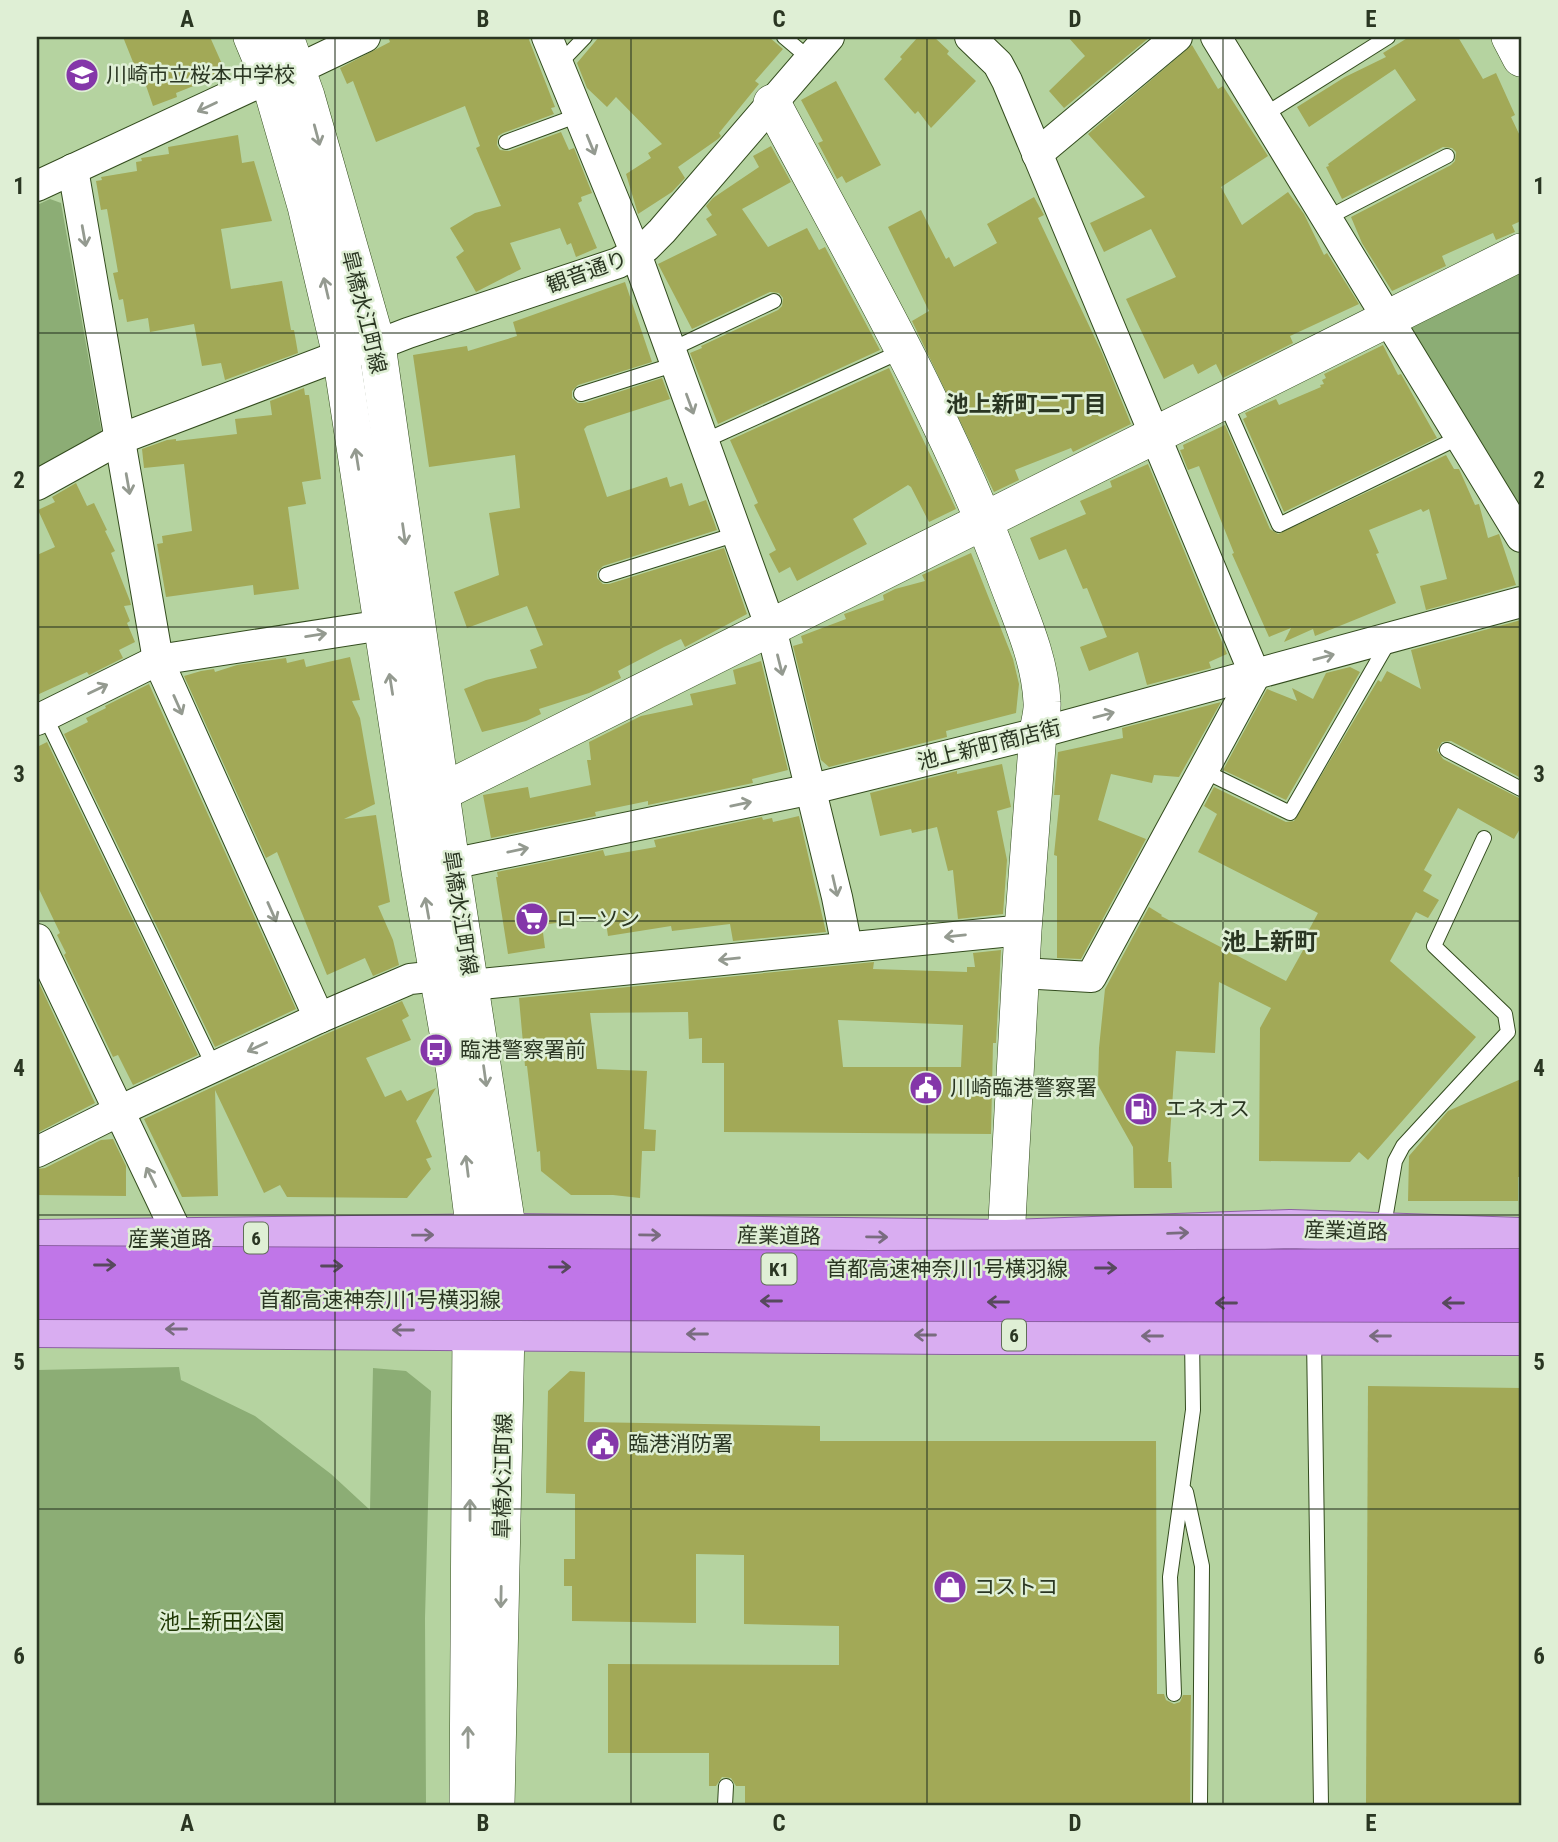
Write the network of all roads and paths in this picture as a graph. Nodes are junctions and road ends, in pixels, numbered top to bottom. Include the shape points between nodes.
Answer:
1 (253, 37) edge
2 (365, 37) edge
3 (547, 37) edge
4 (585, 37) edge
5 (784, 37) edge
6 (970, 37) edge
7 (1177, 37) edge
8 (1216, 37) edge
9 (1388, 37) edge
10 (1510, 37) edge
11 (820, 48) edge
12 (1521, 58) edge
13 (284, 61) edge
14 (559, 64) junction
15 (772, 103) junction
16 (579, 115) junction
17 (1264, 115) junction
18 (506, 142) dead end
19 (1037, 154) junction
20 (1447, 156) dead end
21 (73, 169) junction
22 (37, 186) edge
23 (1327, 218) junction
24 (1521, 252) edge
25 (636, 254) junction
26 (774, 301) dead end
27 (1389, 318) junction
28 (377, 345) junction
29 (903, 350) junction
30 (341, 355) junction
31 (673, 357) junction
32 (581, 394) dead end
33 (1224, 400) junction
34 (1156, 435) junction
35 (1460, 437) junction
36 (120, 439) junction
37 (704, 441) junction
38 (37, 485) edge
39 (984, 520) junction
40 (737, 534) junction
41 (1521, 537) edge
42 (606, 575) dead end
43 (1521, 602) edge
44 (383, 625) junction
45 (771, 628) junction
46 (1390, 640) junction
47 (158, 660) junction
48 (1255, 675) junction
49 (41, 718) edge
50 (1038, 733) junction
51 (1447, 750) dead end
52 (1204, 771) junction
53 (811, 789) junction
54 (1521, 789) edge
55 (442, 792) junction
56 (1484, 838) dead end
57 (451, 864) junction
58 (1023, 930) junction
59 (37, 939) edge
60 (847, 947) junction
61 (1021, 973) junction
62 (455, 980) junction
63 (319, 1018) junction
64 (214, 1067) junction
65 (119, 1111) junction
66 (37, 1152) edge
67 (1382, 1232) junction
68 (492, 1234) junction
69 (1521, 1237) edge
70 (37, 1239) edge
71 (180, 1239) junction
72 (1006, 1239) junction
73 (37, 1265) edge
74 (1521, 1268) edge
75 (37, 1300) edge
76 (1521, 1303) edge
77 (37, 1328) edge
78 (489, 1331) junction
79 (1192, 1336) junction
80 (1314, 1336) junction
81 (1521, 1336) edge
82 (1183, 1480) junction
83 (1174, 1694) dead end
84 (726, 1786) dead end
85 (468, 1805) edge
86 (496, 1805) edge
87 (725, 1805) edge
88 (1200, 1805) edge
89 (1321, 1805) edge

1 - 13 street, 皐橋水江町線
2 - 13 street
3 - 14 street
4 - 14 lane
5 - 11 lane
6 - 19 street via 998,64
7 - 19 street
8 - 17 street
9 - 17 lane
10 - 12 street
11 - 15 street, 観音通り
13 -> 21 street
13 -> 28 street, 皐橋水江町線
30 -> 13 street, 皐橋水江町線 via 306,206
14 - 16 street
15 - 25 street, 観音通り via 662,231
15 - 29 street
16 - 18 lane
16 -> 25 street
17 - 23 street
19 - 34 street
20 - 23 lane
21 - 22 street
21 -> 36 street
23 - 27 street
24 - 27 street
25 - 28 street, 観音通り
25 - 31 street
26 - 31 lane
27 - 33 street
27 - 35 street
28 - 30 street, 観音通り
28 -> 55 street, 皐橋水江町線
29 - 37 lane
29 - 39 street
30 - 36 street, 観音通り
44 -> 30 street, 皐橋水江町線
31 - 32 lane
31 -> 37 street
33 - 34 street
33 - 35 lane via 1279,524
34 - 39 street
34 - 48 street
35 - 41 street
36 - 38 street, 観音通り
36 -> 47 street
37 - 40 street
39 - 45 street
39 - 50 street via 1033,650 1042,704
40 - 42 lane
40 - 45 street
43 - 46 street, 池上新町商店街
47 -> 44 street
62 -> 44 street, 皐橋水江町線
45 -> 53 street
45 - 55 street
48 -> 46 street, 池上新町商店街
46 - 52 lane via 1290,813
49 -> 47 street
47 -> 63 street
50 -> 48 street, 池上新町商店街
48 - 52 street
49 - 64 lane
50 - 53 street, 池上新町商店街
50 - 58 street
51 - 54 lane
52 - 61 street via 1091,977
57 -> 53 street, 池上新町商店街
53 -> 60 street
55 - 57 street, 皐橋水江町線
56 - 67 lane via 1434,946 1505,1014 1508,1032 1403,1146 1395,1161
57 - 62 street, 皐橋水江町線
58 -> 60 street
58 - 61 street
59 - 65 street
60 -> 62 street
61 - 72 street
62 - 63 street via 410,979
62 - 68 street, 皐橋水江町線
63 -> 64 street
64 - 65 street
65 - 66 street
71 -> 65 street
67 - 69 main road, 産業道路 / 6
72 -> 67 main road, 産業道路 / 6 via 1290,1229
71 -> 68 main road, 産業道路 / 6
68 -> 72 main road, 産業道路 / 6
68 - 78 street, 皐橋水江町線
70 - 71 main road, 産業道路 / 6
73 -> 74 highway, 首都高速神奈川1号横羽線 / K1, bridge
76 -> 75 highway, 首都高速神奈川1号横羽線 / K1, bridge
78 -> 77 main road, 6
79 -> 78 main road, 6
85 -> 78 street, 皐橋水江町線
78 -> 86 street, 皐橋水江町線
79 - 80 main road, 6
79 - 82 lane via 1193,1410
81 -> 80 main road, 6
80 - 89 lane
82 - 83 lane via 1170,1577
82 - 88 lane via 1202,1566
84 - 87 lane

